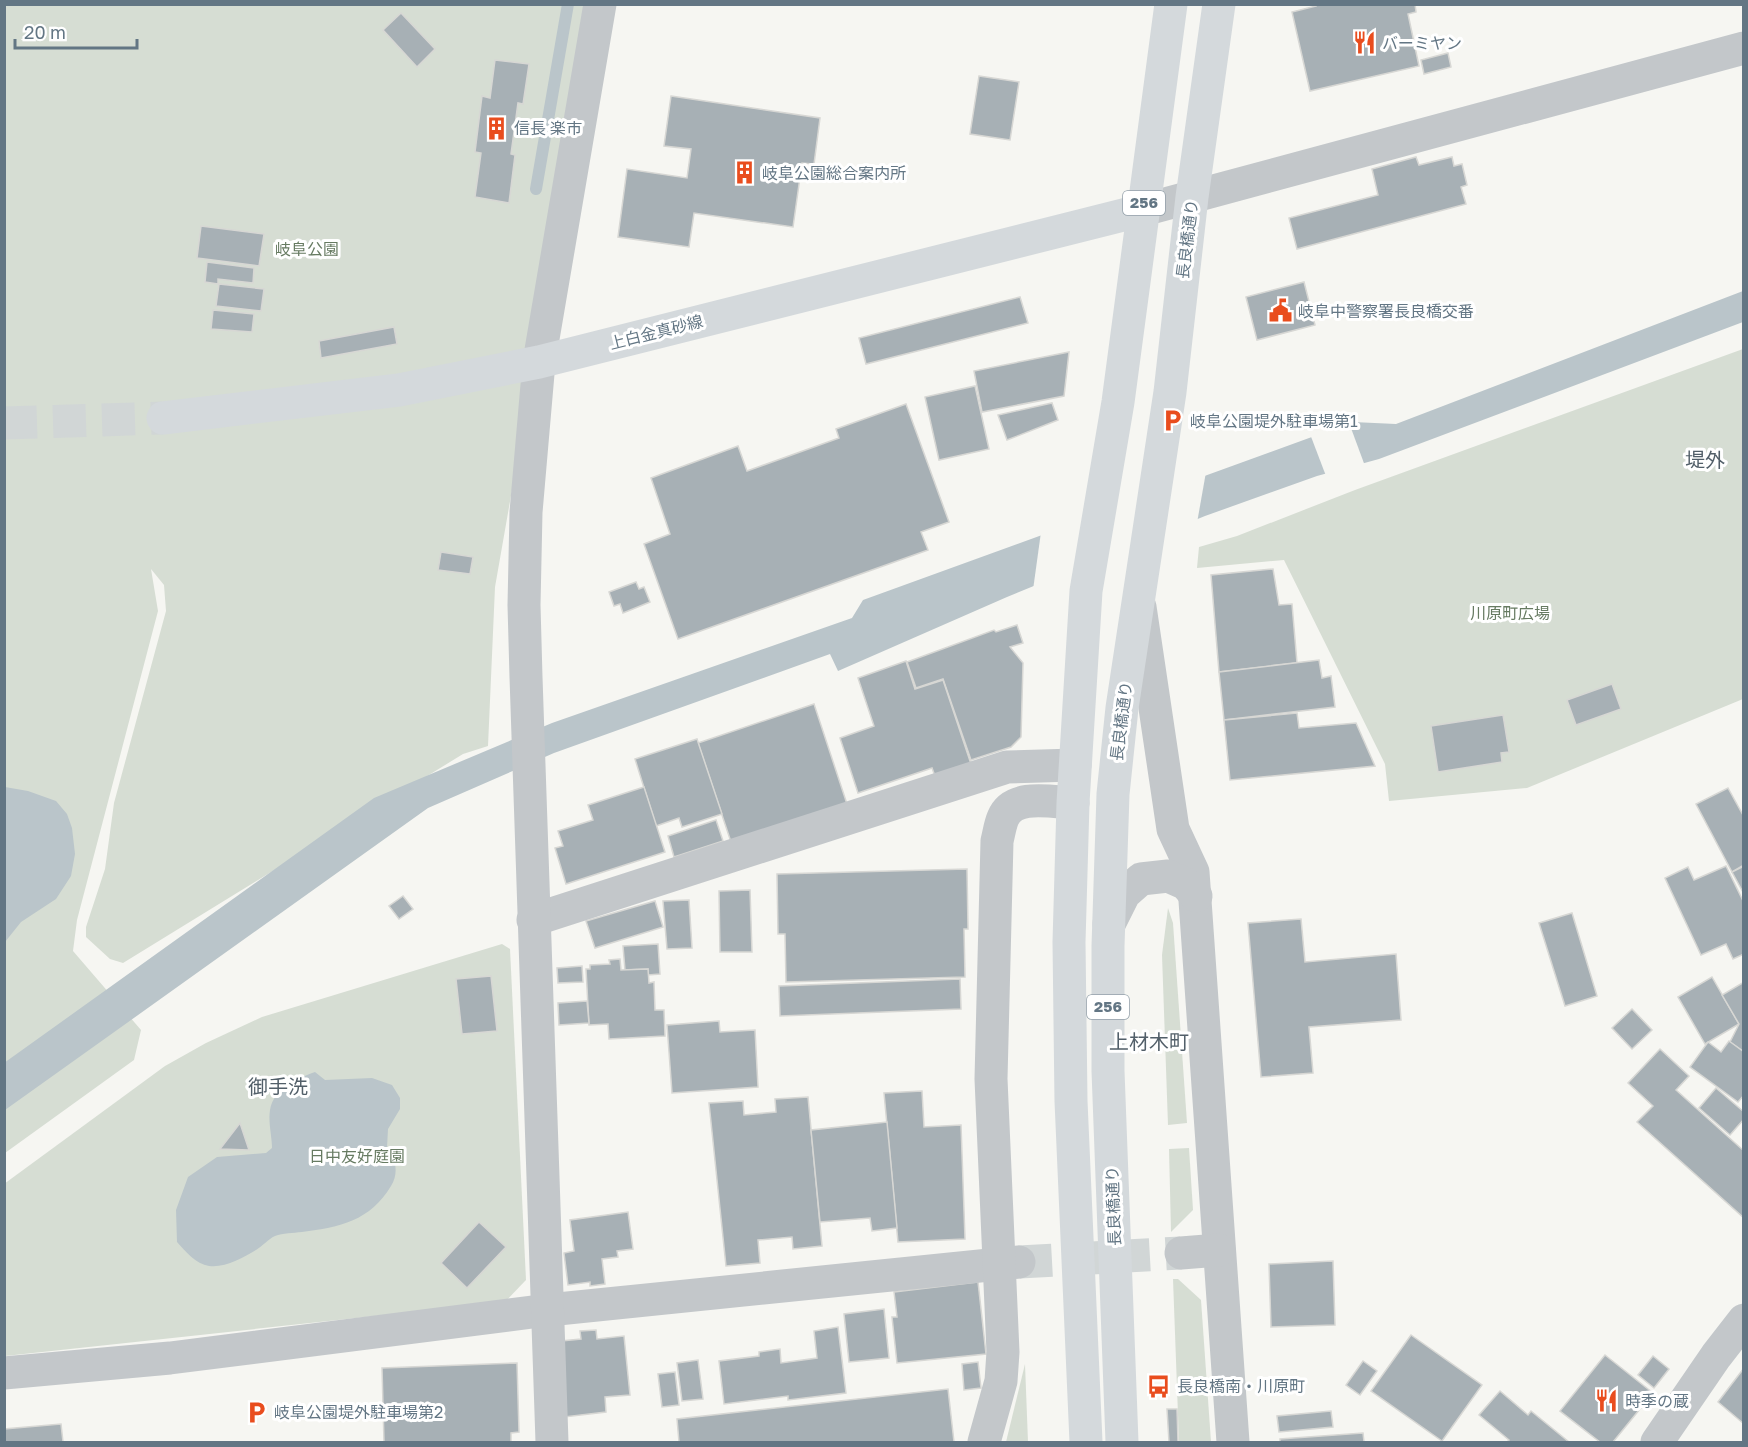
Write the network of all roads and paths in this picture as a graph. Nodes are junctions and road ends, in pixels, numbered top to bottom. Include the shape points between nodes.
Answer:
1 (600, 4) edge
2 (1171, 4) edge
3 (1219, 4) edge
4 (1743, 48) edge
5 (1192, 197) junction
6 (1143, 210) junction
7 (539, 362) junction
8 (163, 418) tunnel mouth
9 (1140, 587) junction
10 (1075, 765) junction
11 (1073, 803) junction
12 (1196, 896) junction
13 (533, 911) junction
14 (1109, 924) junction
15 (1219, 1250) junction
16 (1181, 1253) tunnel mouth
17 (1009, 1263) junction
18 (548, 1310) junction
19 (1743, 1320) edge
20 (4, 1373) edge
21 (552, 1443) edge
22 (984, 1443) edge
23 (1086, 1443) edge
24 (1122, 1443) edge
25 (1233, 1443) edge
26 (1657, 1443) edge

1 - 7 street
2 - 6 main road, 256
3 - 5 main road, 長良橋通り / 256
4 - 5 street
5 - 6 street
5 - 9 main road, 長良橋通り / 256 via 1170,392
6 - 7 main road, 上白金真砂線
6 - 10 main road, 256 via 1118,402 1086,591
7 - 8 main road, 上白金真砂線 via 399,390
7 - 13 street via 526,512 524,605
9 - 12 street via 1173,829 1193,872
9 - 14 main road, 長良橋通り / 256 via 1113,794
10 - 11 main road, 256
10 - 13 street via 1007,767
11 - 17 street via 1013,805 1003,816 997,841 991,1079
11 - 23 main road, 256 via 1069,942 1071,1101
12 - 14 street via 1186,884 1168,876 1141,879 1124,894
12 - 15 street
13 - 18 street
14 - 24 main road, 長良橋通り / 256 via 1108,1071
15 - 16 street
15 - 25 street
17 - 18 street
17 - 22 street via 1002,1381
18 - 20 street via 170,1358
18 - 21 street
19 - 26 street

